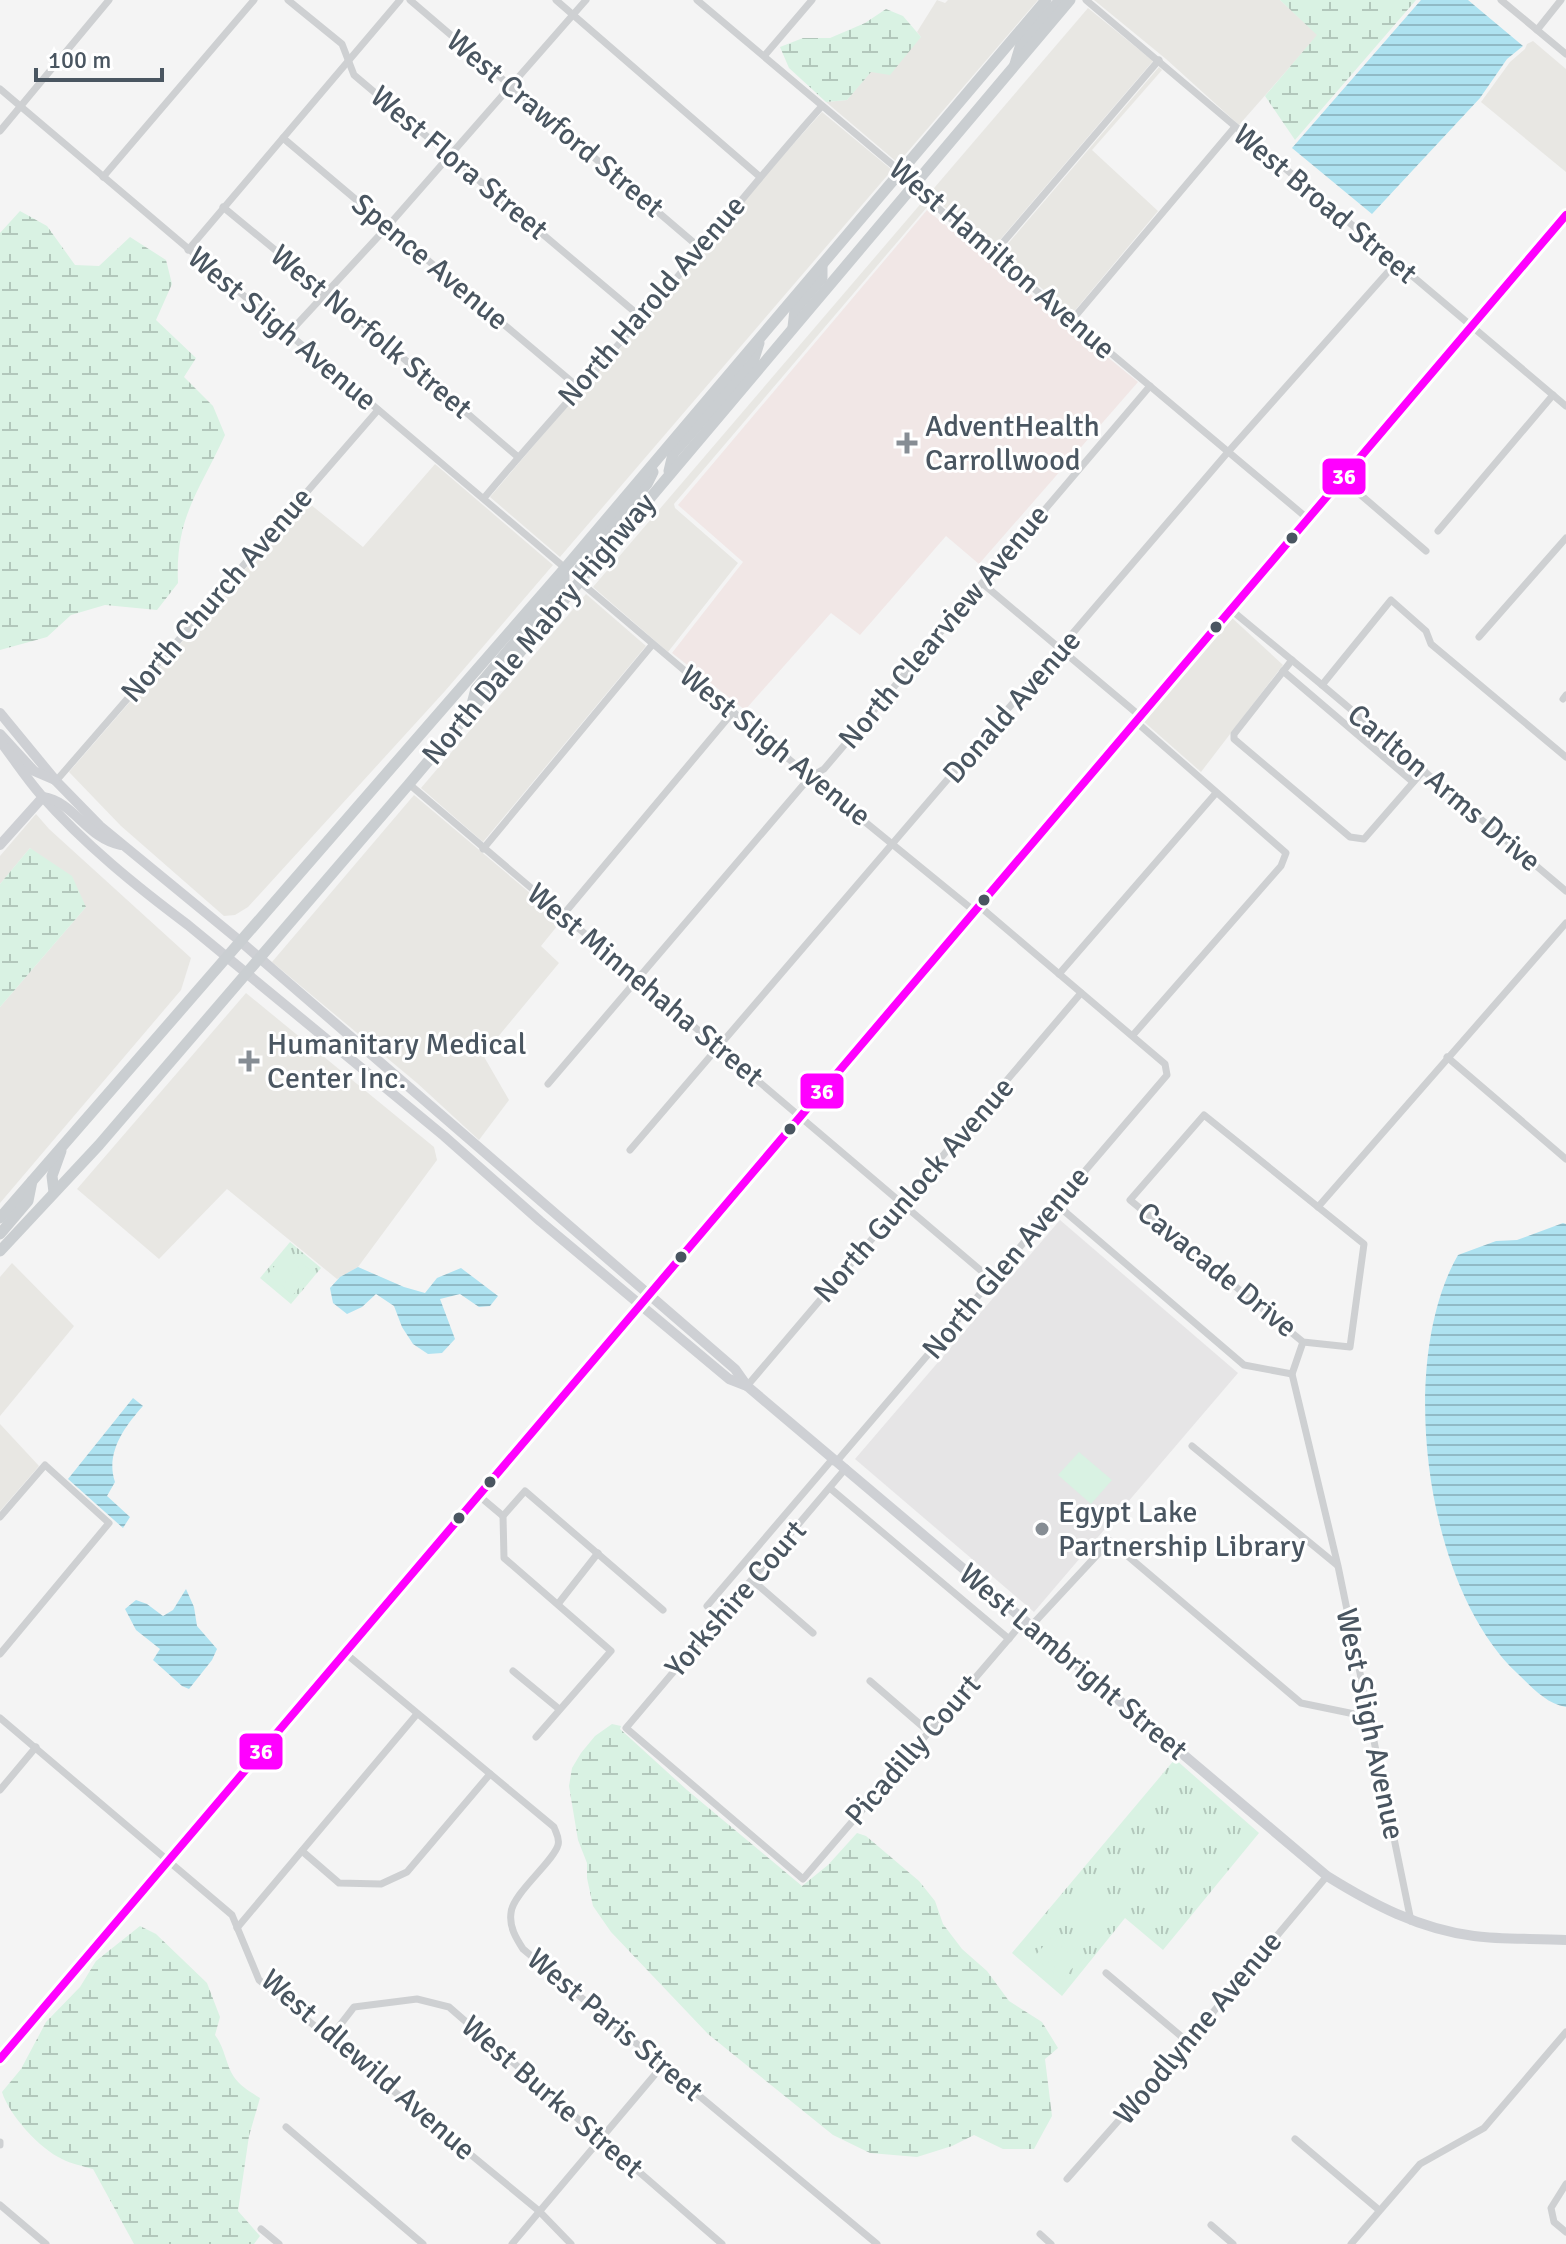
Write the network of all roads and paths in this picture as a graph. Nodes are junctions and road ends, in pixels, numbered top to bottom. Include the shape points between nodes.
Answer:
1 (109, 0) edge
2 (254, 0) edge
3 (288, 0) edge
4 (400, 0) edge
5 (410, 0) edge
6 (556, 0) edge
7 (586, 0) edge
8 (697, 0) edge
9 (812, 0) edge
10 (1046, 0) edge
11 (1060, 0) edge
12 (1070, 0) edge
13 (1086, 0) edge
14 (1501, 0) edge
15 (1561, 0) edge
16 (573, 14) junction
17 (1537, 30) junction
18 (1566, 54) edge
19 (765, 55) junction
20 (349, 60) junction
21 (1159, 60) junction
22 (1014, 68) junction
23 (509, 86) junction
24 (0, 89) edge
25 (822, 106) junction
26 (21, 107) junction
27 (1234, 128) junction
28 (0, 131) edge
29 (283, 138) junction
30 (450, 154) junction
31 (901, 172) junction
32 (759, 176) junction
33 (103, 177) junction
34 (913, 187) junction
35 (223, 207) junction
36 (1566, 215) edge
37 (388, 226) junction
38 (700, 248) junction
39 (188, 250) junction
40 (993, 254) junction
41 (1395, 264) junction
42 (822, 265) junction
43 (325, 291) junction
44 (642, 318) junction
45 (1072, 320) junction
46 (1472, 325) junction
47 (793, 328) junction
48 (288, 334) junction
49 (761, 338) junction
50 (1150, 386) junction
51 (578, 387) junction
52 (1553, 395) junction
53 (1566, 406) edge
54 (378, 410) junction
55 (1228, 452) junction
56 (663, 454) junction
57 (518, 457) junction
58 (668, 476) junction
59 (1341, 478) junction
60 (484, 498) junction
61 (1307, 518) junction
62 (1438, 531) dead end
63 (1566, 538) edge
64 (1426, 551) dead end
65 (565, 568) junction
66 (578, 581) junction
67 (982, 583) junction
68 (1230, 609) junction
69 (1479, 637) dead end
70 (652, 645) junction
71 (1061, 650) junction
72 (1292, 660) junction
73 (1283, 671) junction
74 (1322, 685) junction
75 (470, 708) junction
76 (733, 712) junction
77 (0, 713) edge
78 (1137, 718) junction
79 (0, 734) edge
80 (0, 741) edge
81 (1566, 757) edge
82 (1424, 770) junction
83 (810, 777) junction
84 (56, 781) junction
85 (1413, 782) junction
86 (409, 784) junction
87 (1216, 793) junction
88 (43, 797) junction
89 (894, 844) junction
90 (0, 845) edge
91 (122, 845) junction
92 (483, 849) junction
93 (1566, 891) edge
94 (975, 907) junction
95 (563, 915) junction
96 (1566, 923) edge
97 (240, 941) junction
98 (227, 957) junction
99 (258, 958) junction
100 (246, 972) junction
101 (1059, 974) junction
102 (637, 978) junction
103 (1081, 993) junction
104 (1133, 1035) junction
105 (718, 1047) junction
106 (1447, 1057) junction
107 (1165, 1064) joint
108 (548, 1084) dead end
109 (801, 1116) junction
110 (67, 1139) junction
111 (630, 1150) dead end
112 (1566, 1159) edge
113 (32, 1181) junction
114 (54, 1192) junction
115 (1056, 1204) junction
116 (902, 1205) junction
117 (1318, 1207) junction
118 (0, 1218) edge
119 (0, 1234) edge
120 (0, 1251) edge
121 (992, 1280) junction
122 (648, 1293) junction
123 (639, 1304) junction
124 (1303, 1342) junction
125 (1292, 1374) junction
126 (747, 1386) junction
127 (1192, 1446) dead end
128 (841, 1465) junction
129 (831, 1489) junction
130 (478, 1495) junction
131 (503, 1516) junction
132 (0, 1517) edge
133 (598, 1553) junction
134 (1338, 1566) junction
135 (752, 1580) junction
136 (558, 1604) junction
137 (707, 1606) dead end
138 (663, 1610) dead end
139 (1027, 1624) junction
140 (813, 1633) dead end
141 (1009, 1639) junction
142 (345, 1653) junction
143 (0, 1654) edge
144 (513, 1671) dead end
145 (870, 1681) dead end
146 (559, 1709) junction
147 (417, 1714) junction
148 (1369, 1717) junction
149 (0, 1718) edge
150 (929, 1732) junction
151 (536, 1737) dead end
152 (36, 1747) junction
153 (490, 1774) junction
154 (0, 1790) edge
155 (302, 1851) junction
156 (169, 1862) junction
157 (1327, 1876) junction
158 (803, 1879) joint
159 (1411, 1921) junction
160 (237, 1928) junction
161 (1566, 1940) edge
162 (1106, 1973) dead end
163 (1566, 2032) edge
164 (330, 2038) junction
165 (1188, 2042) junction
166 (0, 2059) edge
167 (663, 2065) junction
168 (286, 2127) dead end
169 (601, 2139) junction
170 (1295, 2139) dead end
171 (1067, 2179) dead end
172 (1566, 2184) edge
173 (0, 2205) edge
174 (1379, 2210) junction
175 (539, 2211) junction
176 (1211, 2225) dead end
177 (261, 2229) dead end
178 (1566, 2232) edge
179 (1040, 2234) dead end
180 (46, 2244) edge
181 (279, 2244) edge
182 (423, 2244) edge
183 (512, 2244) edge
184 (571, 2244) edge
185 (722, 2244) edge
186 (877, 2244) edge
187 (1051, 2244) edge
188 (1233, 2244) edge
189 (1351, 2244) edge

1 - 26 street
2 - 33 street
3 - 20 street, West Flora Street via 342,44
4 - 20 street
5 - 23 street, West Crawford Street
6 - 16 street
7 - 16 street
8 - 19 street, West Hamilton Avenue
9 - 19 street
10 - 31 main road, North Dale Mabry Highway
11 - 22 main road via 1021,44
12 - 22 main road, North Dale Mabry Highway
13 - 21 street, West Broad Street
14 - 17 street
15 - 17 street
16 - 23 street
16 - 32 street
17 - 18 street
19 - 25 street, West Hamilton Avenue
20 - 29 street
20 - 30 street, West Flora Street via 354,75
21 - 27 street, West Broad Street
21 - 40 street
22 - 34 main road, North Dale Mabry Highway
23 - 30 street
23 - 38 street, West Crawford Street
24 - 26 street, West Sligh Avenue
25 - 31 street, West Hamilton Avenue
25 - 32 street, North Harold Avenue
26 - 28 street
26 - 33 street, West Sligh Avenue
27 - 41 street, West Broad Street
27 - 45 street
29 - 35 street
29 - 37 street, Spence Avenue
30 - 37 street
30 - 44 street, West Flora Street
31 - 34 street, West Hamilton Avenue
31 - 42 main road, North Dale Mabry Highway
32 - 38 street, North Harold Avenue
33 - 39 street, West Sligh Avenue
34 - 40 street, West Hamilton Avenue
34 - 47 main road, North Dale Mabry Highway
35 - 39 street
35 - 43 street, West Norfolk Street
36 - 46 main road
37 - 43 street
37 - 51 street, Spence Avenue
38 - 44 street, North Harold Avenue
39 - 48 street, West Sligh Avenue
40 - 45 street, West Hamilton Avenue
41 - 46 street, West Broad Street
41 - 55 street, Donald Avenue
42 - 47 main road via 822,278 795,310
42 - 49 main road, North Dale Mabry Highway
43 - 48 street
43 - 57 street, West Norfolk Street
44 - 51 street, North Harold Avenue
45 - 50 street, West Hamilton Avenue
46 - 52 street, West Broad Street
46 - 59 main road
47 - 58 main road, North Dale Mabry Highway
48 - 54 street, West Sligh Avenue
49 - 56 main road, North Dale Mabry Highway
49 - 58 main road via 753,362 673,454
50 - 55 street, West Hamilton Avenue
50 - 67 street, North Clearview Avenue
51 - 57 street, North Harold Avenue
52 - 53 street, West Broad Street
52 - 62 street
54 - 60 street, West Sligh Avenue
54 - 84 street, North Church Avenue
55 - 61 street, West Hamilton Avenue
55 - 71 street, Donald Avenue
56 - 65 main road, North Dale Mabry Highway
56 - 66 main road via 647,484 586,556
57 - 60 street, North Harold Avenue
58 - 66 main road, North Dale Mabry Highway
59 - 61 main road
59 - 64 street
60 - 65 street, West Sligh Avenue
61 - 68 main road
63 - 69 street
65 - 75 main road via 555,594 476,689
65 - 97 main road, North Dale Mabry Highway
66 - 70 street, West Sligh Avenue
66 - 75 main road, North Dale Mabry Highway
67 - 71 street
67 - 83 street, North Clearview Avenue via 824,769
68 - 72 street, Carlton Arms Drive
68 - 78 main road
70 - 76 street, West Sligh Avenue
70 - 92 street
71 - 78 street
71 - 89 street, Donald Avenue
72 - 73 street
72 - 74 street, Carlton Arms Drive
73 - 85 street
73 - 85 street via 1234,739 1358,840
74 - 81 street, Carlton Arms Drive via 1391,600 1426,631 1431,644
74 - 82 street, Carlton Arms Drive
75 - 86 main road, North Dale Mabry Highway
76 - 83 street, West Sligh Avenue
76 - 95 street
77 - 84 main road
78 - 87 street
78 - 94 main road
79 - 84 main road via 34,771
80 - 88 main road
82 - 85 street
82 - 93 street, Carlton Arms Drive
83 - 89 street, West Sligh Avenue
83 - 102 street, North Clearview Avenue
84 - 91 main road
86 - 92 street, West Minnehaha Street
86 - 99 main road, North Dale Mabry Highway
87 - 101 street
87 - 104 street via 1286,853 1281,866
88 - 90 main road
88 - 91 main road via 58,800 99,838
88 - 98 main road, West Lambright Street via 136,884
89 - 94 street, West Sligh Avenue
89 - 105 street, Donald Avenue
91 - 97 main road, West Lambright Street
92 - 95 street, West Minnehaha Street
94 - 101 street, West Sligh Avenue
94 - 109 main road
95 - 102 street, West Minnehaha Street
96 - 106 street
97 - 98 main road, North Dale Mabry Highway
97 - 99 main road, West Lambright Street
98 - 100 main road, West Lambright Street
98 - 110 main road, North Dale Mabry Highway
99 - 100 main road, North Dale Mabry Highway
99 - 122 main road, West Lambright Street
100 - 114 main road, North Dale Mabry Highway
100 - 123 main road, West Lambright Street
101 - 103 street, West Sligh Avenue
102 - 105 street, West Minnehaha Street
102 - 108 street, North Clearview Avenue
103 - 104 street, West Sligh Avenue
103 - 116 street, North Gunlock Avenue
104 - 107 street, West Sligh Avenue
105 - 109 street, West Minnehaha Street
105 - 111 street, Donald Avenue
106 - 112 street
106 - 117 street
107 - 115 street, North Glen Avenue via 1167,1075
109 - 116 street, West Minnehaha Street
109 - 122 main road
110 - 113 main road, North Dale Mabry Highway
110 - 114 main road via 52,1176
113 - 118 main road, North Dale Mabry Highway
113 - 119 main road via 28,1201
114 - 120 main road, North Dale Mabry Highway
115 - 121 street, North Glen Avenue
115 - 125 street via 1244,1365
116 - 121 street, West Minnehaha Street
116 - 126 street, North Gunlock Avenue
117 - 124 street, Cavacade Drive via 1364,1244 1350,1347
117 - 124 street, Cavacade Drive via 1204,1115 1130,1200
121 - 128 street, North Glen Avenue
122 - 123 main road
122 - 126 main road, West Lambright Street via 735,1369
123 - 126 main road, West Lambright Street via 729,1379
123 - 130 main road
124 - 125 street
125 - 134 street, West Sligh Avenue
126 - 128 main road, West Lambright Street
127 - 134 street
128 - 129 street, Yorkshire Court
128 - 137 street via 830,1462
128 - 139 main road, West Lambright Street
129 - 135 street, Yorkshire Court
129 - 141 street
130 - 131 street
130 - 142 main road
131 - 133 street via 525,1491
131 - 136 street via 504,1558
132 - 143 street via 45,1465 109,1523
133 - 136 street
133 - 138 street
134 - 148 street, West Sligh Avenue
135 - 140 street
135 - 158 street, Yorkshire Court via 626,1728
136 - 146 street via 611,1651
139 - 141 street, Picadilly Court
139 - 148 street, Picadilly Court via 1110,1541 1301,1703
139 - 157 main road, West Lambright Street
141 - 150 street, Picadilly Court
142 - 147 street, West Paris Street
142 - 156 main road
144 - 146 street
145 - 150 street
146 - 151 street
147 - 153 street, West Paris Street
147 - 155 street
148 - 159 street, West Sligh Avenue
149 - 152 street, West Idlewild Avenue
150 - 158 street, Picadilly Court
152 - 154 street
152 - 156 street, West Idlewild Avenue
153 - 155 street via 407,1872 381,1884 339,1883
153 - 167 street, West Paris Street via 554,1827 559,1838 558,1848 510,1910 512,1930 523,1949
155 - 160 street
156 - 160 street, West Idlewild Avenue via 232,1915
156 - 166 main road
157 - 159 main road, West Lambright Street
157 - 165 street, Woodlynne Avenue
159 - 161 main road via 1473,1936
160 - 164 street, West Idlewild Avenue via 259,1980
162 - 165 street
163 - 174 street via 1484,2128 1420,2164
164 - 169 street, West Burke Street via 354,2007 417,1999 449,2007
164 - 175 street, West Idlewild Avenue
165 - 171 street, Woodlynne Avenue
167 - 169 street
167 - 186 street, West Paris Street
168 - 182 street
169 - 175 street
169 - 185 street, West Burke Street
170 - 174 street
172 - 178 street via 1551,2208 1554,2222
173 - 180 street
174 - 189 street
175 - 183 street
175 - 184 street, West Idlewild Avenue
176 - 188 street
177 - 181 street
179 - 187 street

